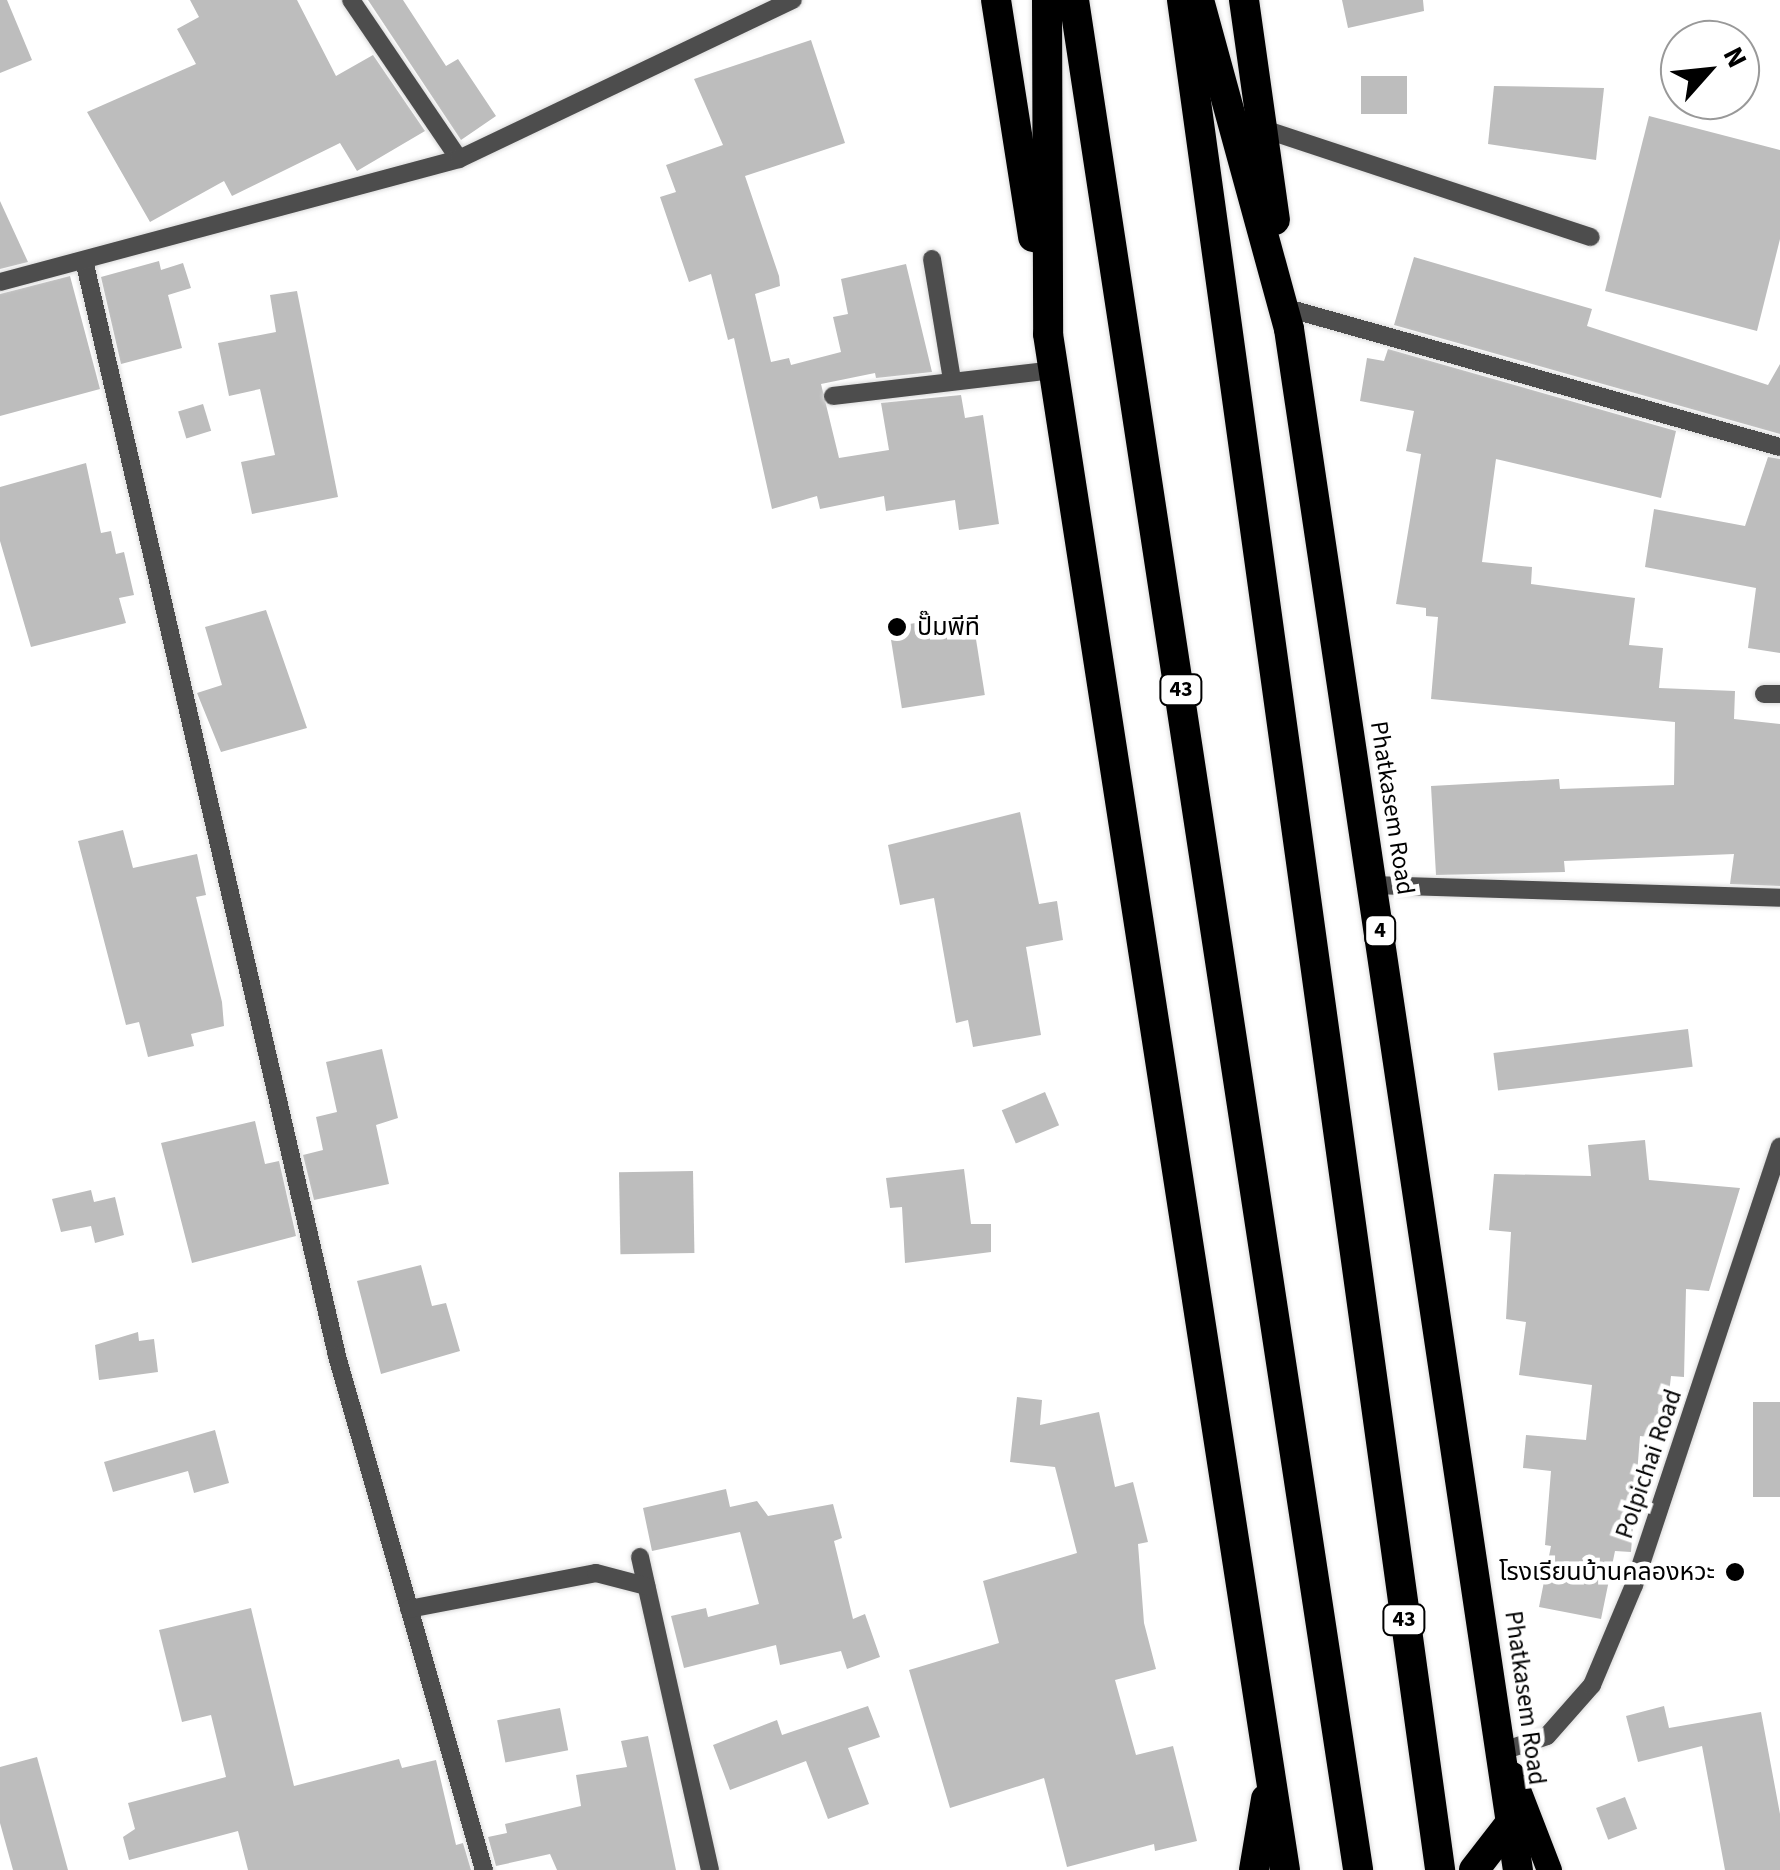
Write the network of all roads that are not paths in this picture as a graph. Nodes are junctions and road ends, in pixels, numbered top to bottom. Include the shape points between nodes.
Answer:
1 (350, 0) edge
2 (792, 0) edge
3 (996, 0) edge
4 (1047, 0) edge
5 (1074, 0) edge
6 (1182, 0) edge
7 (1200, 0) edge
8 (1244, 0) edge
9 (1264, 130) junction
10 (460, 159) junction
11 (1591, 237) dead end
12 (932, 259) dead end
13 (84, 260) junction
14 (0, 282) edge
15 (1288, 319) junction
16 (1048, 334) junction
17 (1054, 370) junction
18 (952, 380) junction
19 (833, 396) dead end
20 (1780, 447) edge
21 (1373, 884) junction
22 (1780, 898) edge
23 (1780, 1147) edge
24 (640, 1556) dead end
25 (646, 1586) junction
26 (409, 1609) junction
27 (1503, 1751) junction
28 (1512, 1821) junction
29 (1280, 1869) edge
30 (484, 1870) edge
31 (710, 1870) edge
32 (1358, 1870) edge
33 (1440, 1870) edge
34 (1474, 1870) edge
35 (1518, 1870) edge
36 (1548, 1870) edge

1 - 10 street
2 - 10 street
3 - 16 highway
4 - 16 highway
5 - 32 highway, 43
6 - 33 highway, 43
7 - 15 highway, Phatkasem Road / 4
8 - 9 highway
9 - 11 street
9 - 15 highway
10 - 13 street
12 - 18 street
13 - 14 street
13 - 26 street via 337,1356
15 - 20 street
15 - 21 highway, Phatkasem Road / 4
16 - 17 highway
17 - 18 street
17 - 29 highway
18 - 19 street
21 - 22 street
21 - 27 highway, Phatkasem Road / 4
23 - 27 street, Polpichai Road via 1647,1547 1592,1685 1546,1736
24 - 25 street
25 - 26 street via 596,1573
25 - 31 street
26 - 30 street
27 - 28 highway, Phatkasem Road / 4
27 - 36 main road
28 - 34 highway
28 - 35 highway, Phatkasem Road / 4

